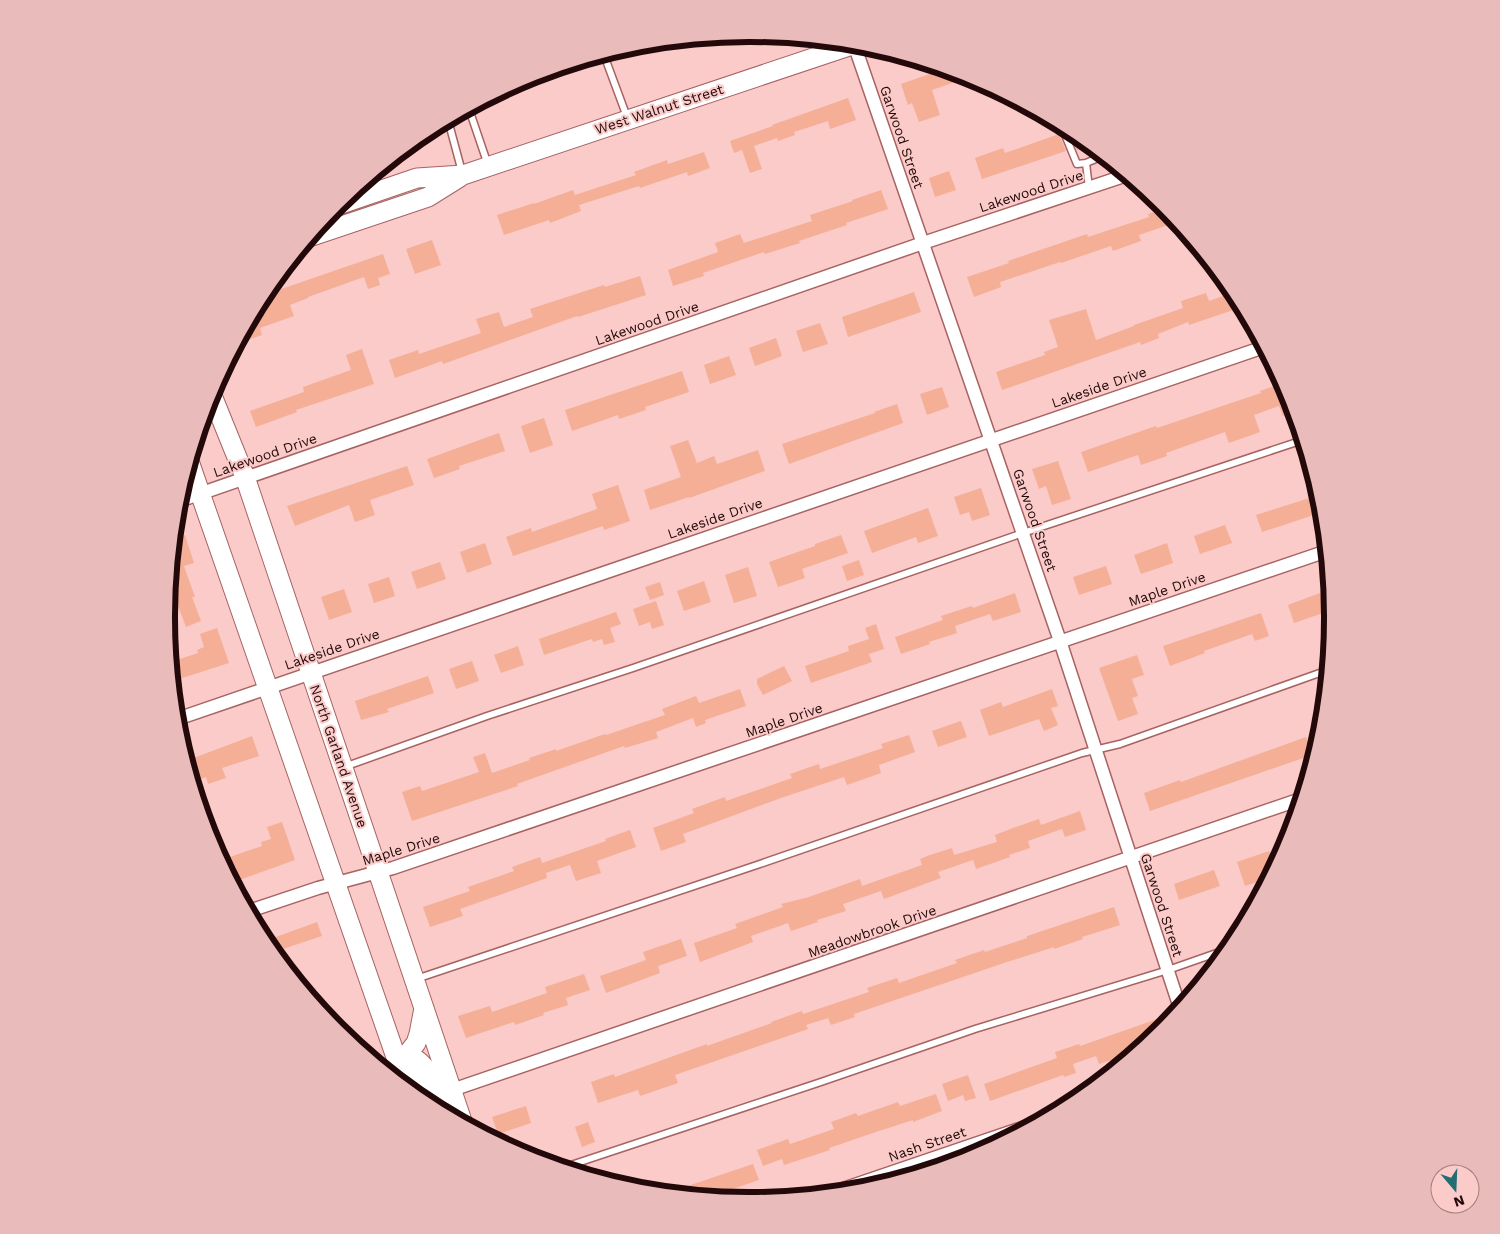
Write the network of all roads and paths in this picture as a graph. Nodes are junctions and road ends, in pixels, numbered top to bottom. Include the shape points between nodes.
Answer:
1 (838, 50) edge
2 (858, 53) edge
3 (606, 61) edge
4 (470, 115) edge
5 (628, 120) junction
6 (450, 127) edge
7 (1066, 137) edge
8 (1097, 159) edge
9 (1086, 163) junction
10 (488, 166) junction
11 (463, 175) junction
12 (1120, 177) edge
13 (1089, 188) junction
14 (357, 199) edge
15 (324, 232) edge
16 (923, 243) junction
17 (1258, 349) edge
18 (216, 405) edge
19 (991, 440) junction
20 (1297, 442) edge
21 (194, 474) edge
22 (245, 478) junction
23 (200, 493) junction
24 (189, 497) edge
25 (1023, 533) junction
26 (1321, 553) edge
27 (1060, 641) junction
28 (311, 672) junction
29 (1322, 672) edge
30 (268, 688) junction
31 (185, 716) edge
32 (1096, 750) junction
33 (343, 767) junction
34 (1294, 801) edge
35 (1131, 857) junction
36 (379, 873) junction
37 (336, 883) junction
38 (255, 909) edge
39 (1216, 953) edge
40 (1168, 970) junction
41 (415, 980) junction
42 (1178, 1001) edge
43 (424, 1008) junction
44 (393, 1067) edge
45 (452, 1090) junction
46 (440, 1101) edge
47 (459, 1113) edge
48 (987, 1140) edge
49 (574, 1164) edge
50 (882, 1176) edge

1 - 5 main road, West Walnut Street
2 - 16 street, Garwood Street
3 - 5 lane
4 - 10 lane
5 - 10 main road, West Walnut Street
6 - 11 lane
7 - 9 lane via 1077,164
8 - 9 lane
9 - 13 lane
10 - 11 main road, West Walnut Street
11 - 14 main road, West Walnut Street via 417,178
11 - 15 main road, West Walnut Street via 428,197
12 - 13 street, Lakewood Drive
13 - 16 street, Lakewood Drive
16 - 19 street, Garwood Street
16 - 22 street, Lakewood Drive
17 - 19 street, Lakeside Drive
18 - 22 main road, North Garland Avenue
19 - 25 street, Garwood Street
19 - 28 street, Lakeside Drive
20 - 25 lane
21 - 23 main road
22 - 23 street, Lakewood Drive
22 - 28 main road, North Garland Avenue
23 - 24 street, Lakewood Drive
23 - 30 main road
25 - 27 street, Garwood Street
25 - 33 lane
26 - 27 street, Maple Drive
27 - 32 street, Garwood Street
27 - 36 street, Maple Drive
28 - 30 street, Lakeside Drive
28 - 33 main road, North Garland Avenue
29 - 32 lane
30 - 31 street, Lakeside Drive
30 - 37 main road
32 - 35 street, Garwood Street
32 - 41 lane
33 - 36 main road, North Garland Avenue
34 - 35 street, Meadowbrook Drive
35 - 40 street, Garwood Street
35 - 45 street, Meadowbrook Drive
36 - 37 street, Maple Drive
36 - 41 main road, North Garland Avenue
37 - 38 street, Maple Drive
37 - 44 main road
39 - 40 lane
40 - 42 street, Garwood Street
40 - 49 lane via 975,1029
41 - 43 main road, North Garland Avenue
43 - 44 main road via 416,1043
43 - 45 main road, North Garland Avenue
44 - 45 main road via 415,1059 438,1082
45 - 46 main road
45 - 47 main road, North Garland Avenue
48 - 50 street, Nash Street

